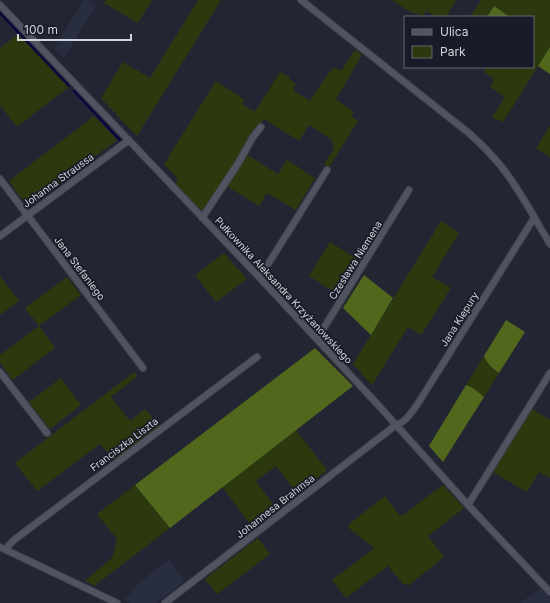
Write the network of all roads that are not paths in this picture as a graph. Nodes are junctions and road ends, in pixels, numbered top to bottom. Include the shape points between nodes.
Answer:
1 (301, 0) edge
2 (0, 5) edge
3 (261, 127) dead end
4 (129, 140) junction
5 (327, 170) dead end
6 (0, 179) edge
7 (409, 190) dead end
8 (27, 215) junction
9 (202, 218) junction
10 (534, 218) junction
11 (0, 236) edge
12 (550, 244) edge
13 (259, 276) junction
14 (317, 339) junction
15 (257, 357) dead end
16 (143, 368) dead end
17 (0, 372) edge
18 (550, 374) edge
19 (396, 425) junction
20 (47, 433) dead end
21 (468, 506) junction
22 (0, 547) edge
23 (7, 550) junction
24 (550, 592) edge
25 (117, 603) edge
26 (166, 603) edge

1 - 10 street via 484,146 516,187
2 - 4 street, Pułkownika Aleksandra Krzyżanowskiego
3 - 9 street
4 - 8 street, Johanna Straussa
4 - 9 street, Pułkownika Aleksandra Krzyżanowskiego
5 - 13 street
6 - 8 street, Jana Stefaniego
7 - 14 street, Czesława Niemena
8 - 11 street, Johanna Straussa
8 - 16 street, Jana Stefaniego
9 - 13 street, Pułkownika Aleksandra Krzyżanowskiego
10 - 12 street
10 - 19 street, Jana Kiepury via 417,405 407,419
13 - 14 street, Pułkownika Aleksandra Krzyżanowskiego
14 - 19 street, Pułkownika Aleksandra Krzyżanowskiego
15 - 23 street, Franciszka Liszta via 14,540
17 - 20 street
18 - 21 street
19 - 21 street, Pułkownika Aleksandra Krzyżanowskiego
19 - 26 street, Johannesa Brahmsa
21 - 24 street, Pułkownika Aleksandra Krzyżanowskiego
22 - 23 street
23 - 25 street

